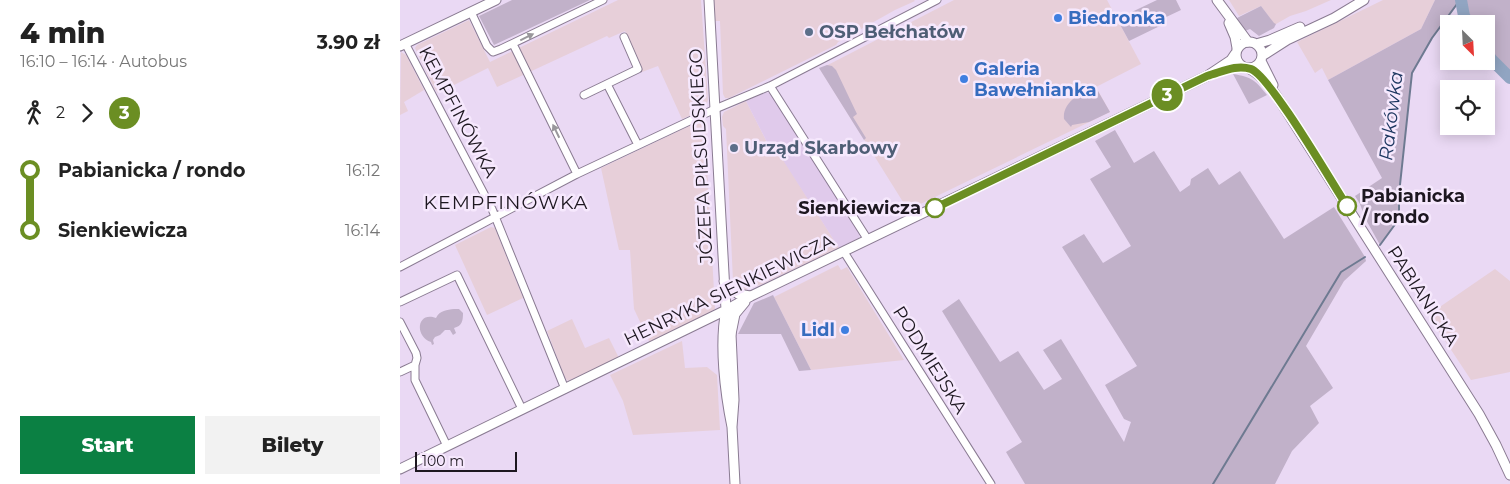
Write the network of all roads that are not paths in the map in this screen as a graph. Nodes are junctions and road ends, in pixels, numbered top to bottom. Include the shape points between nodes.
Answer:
1 (496, 0) edge
2 (603, 0) edge
3 (709, 0) edge
4 (938, 0) edge
5 (1217, 0) edge
6 (1361, 2) edge
7 (1224, 11) junction
8 (471, 12) junction
9 (624, 37) dead end
10 (1252, 43) junction
11 (513, 44) junction
12 (403, 45) edge
13 (1236, 52) junction
14 (1261, 59) junction
15 (1246, 67) junction
16 (1207, 76) junction
17 (607, 84) junction
18 (770, 86) junction
19 (584, 95) dead end
20 (715, 110) junction
21 (1287, 112) junction
22 (638, 145) junction
23 (577, 174) junction
24 (496, 216) junction
25 (868, 240) junction
26 (844, 252) junction
27 (400, 267) edge
28 (724, 281) junction
29 (750, 296) junction
30 (400, 302) edge
31 (726, 310) junction
32 (708, 319) junction
33 (400, 322) edge
34 (722, 328) junction
35 (731, 334) junction
36 (415, 365) junction
37 (400, 372) edge
38 (565, 389) junction
39 (522, 410) junction
40 (732, 427) junction
41 (447, 446) junction
42 (400, 469) edge
43 (1510, 475) edge
44 (735, 484) edge
45 (991, 484) edge

1 - 8 main road
11 -> 2 street
3 - 20 main road, JÓZEFA PIŁSUDSKIEGO
4 - 18 street
5 - 7 main road
6 - 10 main road via 1270,40
6 - 14 main road via 1287,40
7 - 10 main road
7 - 13 main road via 1235,36
8 - 11 street via 489,50 493,52
8 - 12 main road
9 - 17 street via 638,69
10 - 13 main road via 1241,45
10 - 14 main road via 1261,51
23 -> 11 street
12 - 24 street, KEMPFINÓWKA
13 - 15 main road via 1236,60
13 - 16 main road, HENRYKA SIENKIEWICZA via 1231,60
14 - 15 main road via 1258,65
14 - 21 main road, PABIANICKA
15 - 16 main road, HENRYKA SIENKIEWICZA
15 - 21 main road, PABIANICKA via 1255,71
16 - 25 main road, HENRYKA SIENKIEWICZA
17 - 19 street
17 - 22 street
18 - 20 street
18 - 25 street
20 - 22 street
20 - 28 main road, JÓZEFA PIŁSUDSKIEGO
21 - 43 main road, PABIANICKA via 1479,414
22 - 23 street
23 - 24 street
24 - 27 street
24 - 38 street, KEMPFINÓWKA
25 - 26 main road, HENRYKA SIENKIEWICZA
26 - 29 main road, HENRYKA SIENKIEWICZA
26 - 45 street, PODMIEJSKA
28 - 29 main road via 738,294
28 - 31 main road, JÓZEFA PIŁSUDSKIEGO
29 - 31 main road, HENRYKA SIENKIEWICZA
29 - 35 main road via 735,314
30 - 39 street via 457,275
31 - 32 main road, HENRYKA SIENKIEWICZA
31 - 34 main road, JÓZEFA PIŁSUDSKIEGO
31 - 35 main road, JÓZEFA PIŁSUDSKIEGO
32 - 34 main road
32 - 38 main road, HENRYKA SIENKIEWICZA
33 - 36 street via 416,353
34 - 40 main road, JÓZEFA PIŁSUDSKIEGO
35 - 40 main road, JÓZEFA PIŁSUDSKIEGO
36 - 37 street
36 - 41 street via 415,380
38 - 39 main road, HENRYKA SIENKIEWICZA
39 - 41 main road, HENRYKA SIENKIEWICZA
40 - 44 main road, JÓZEFA PIŁSUDSKIEGO
41 - 42 main road, HENRYKA SIENKIEWICZA

